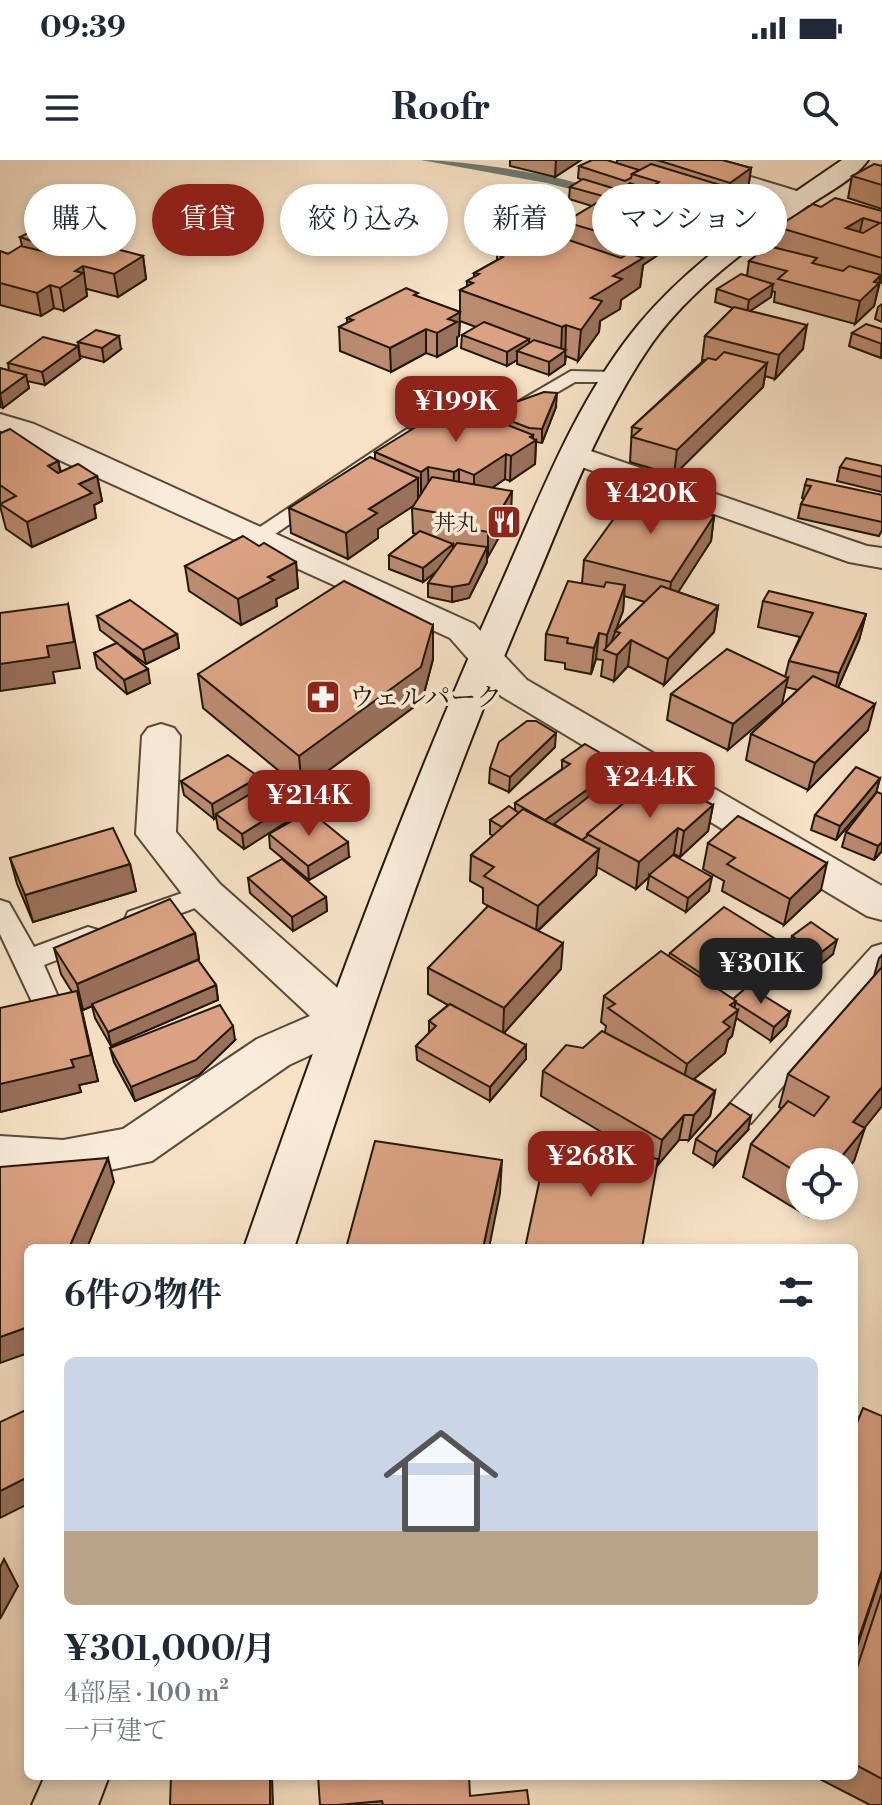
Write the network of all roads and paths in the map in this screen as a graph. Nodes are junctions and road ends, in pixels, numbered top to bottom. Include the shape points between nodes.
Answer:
1 (671, 160) edge
2 (857, 160) edge
3 (815, 200) junction
4 (614, 377) junction
5 (499, 414) edge
6 (0, 423) edge
7 (425, 426) edge
8 (576, 455) junction
9 (255, 539) junction
10 (882, 558) edge
11 (486, 655) junction
12 (161, 736) dead end
13 (205, 894) junction
14 (881, 902) edge
15 (0, 910) edge
16 (882, 954) edge
17 (28, 960) junction
18 (49, 1008) edge
19 (344, 1020) junction
20 (740, 1114) edge
21 (0, 1156) edge
22 (270, 1244) edge
23 (75, 1780) edge
24 (65, 1805) edge

1 - 3 street
2 - 3 street
3 - 4 street via 743,242 687,289
4 - 5 lane via 571,376
4 - 8 street
6 - 9 street
7 - 9 lane
8 - 10 street via 712,505
8 - 11 street
9 - 11 street via 462,631
11 - 14 street via 514,688
11 - 19 street
12 - 13 street via 156,834
13 - 17 lane
13 - 19 street
15 - 17 lane
16 - 20 lane
17 - 18 lane
19 - 21 street via 273,1052 135,1147 63,1160
19 - 22 street
23 - 24 street

